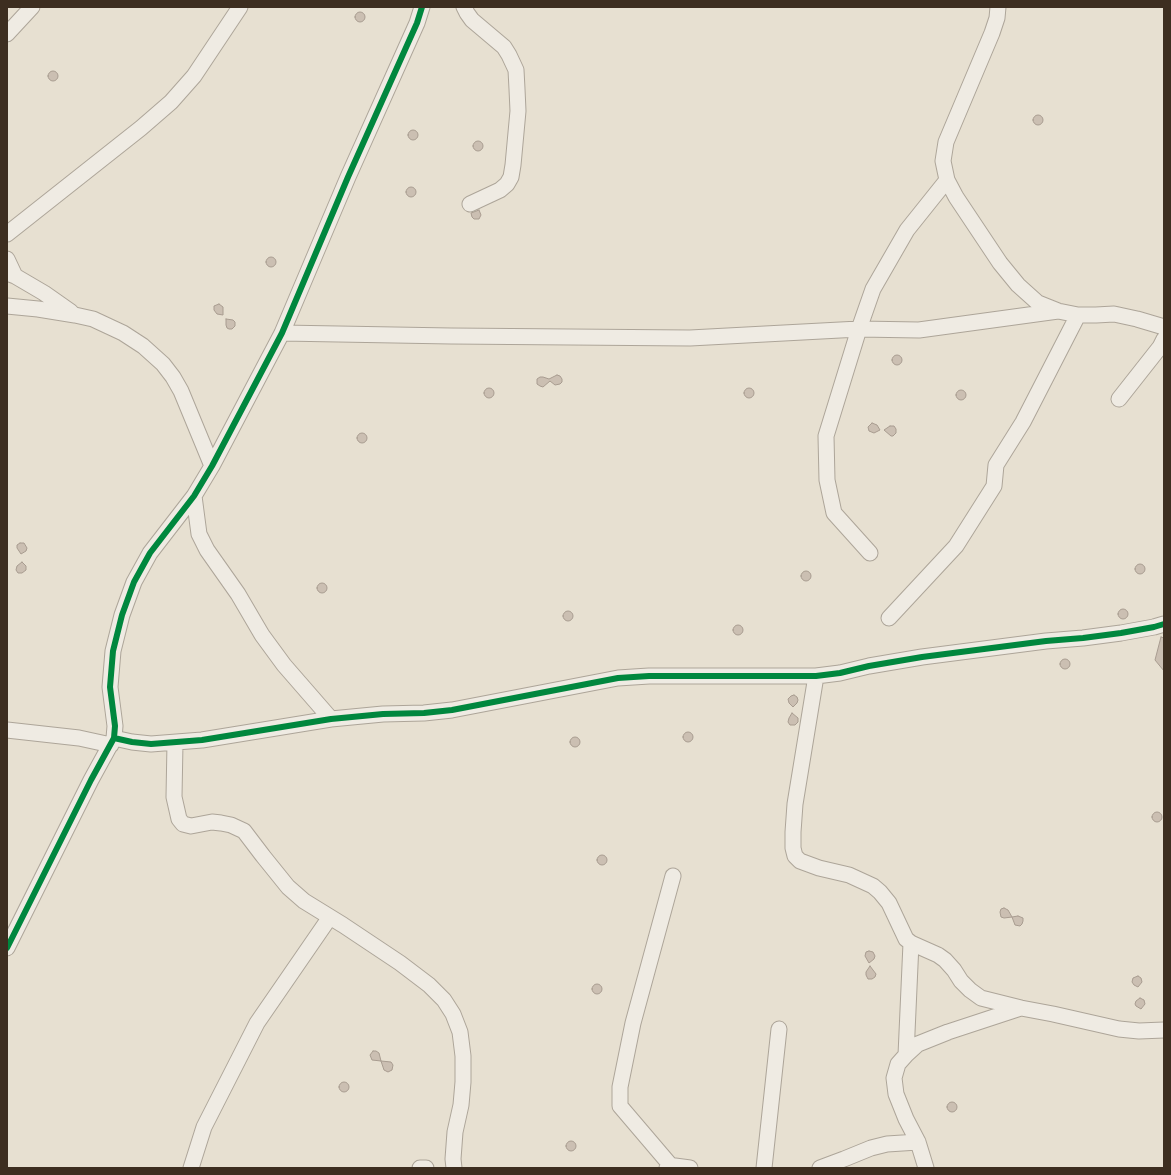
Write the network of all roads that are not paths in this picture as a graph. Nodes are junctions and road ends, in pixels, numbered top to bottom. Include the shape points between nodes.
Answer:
1 (32, 7) edge
2 (240, 7) edge
3 (422, 7) edge
4 (464, 7) edge
5 (998, 7) edge
6 (7, 34) edge
7 (947, 180) junction
8 (470, 204) dead end
9 (7, 234) edge
10 (7, 259) edge
11 (11, 275) edge
12 (7, 306) edge
13 (1058, 311) junction
14 (75, 315) junction
15 (1078, 315) junction
16 (1164, 327) edge
17 (859, 329) junction
18 (282, 333) junction
19 (1164, 339) edge
20 (1119, 399) dead end
21 (212, 466) junction
22 (194, 496) junction
23 (870, 553) dead end
24 (889, 618) dead end
25 (1164, 624) edge
26 (816, 676) junction
27 (331, 719) junction
28 (7, 730) edge
29 (113, 741) junction
30 (175, 743) junction
31 (673, 876) dead end
32 (330, 917) junction
33 (911, 943) junction
34 (7, 948) edge
35 (1021, 1008) junction
36 (780, 1030) dead end
37 (1164, 1030) edge
38 (906, 1055) junction
39 (918, 1142) junction
40 (669, 1167) edge
41 (191, 1168) edge
42 (420, 1168) edge
43 (426, 1168) edge
44 (454, 1168) edge
45 (690, 1168) edge
46 (764, 1168) edge
47 (820, 1168) edge
48 (926, 1168) edge

1 - 6 street
2 - 9 street via 194,76 171,102
3 - 18 street
4 - 8 street via 472,20 504,47 509,55 516,70 518,118 511,177 500,190
5 - 7 street via 992,33 946,142 943,161
7 - 13 street via 1018,286 1038,303
7 - 17 street via 907,230 872,289
10 - 11 street
11 - 14 street via 44,293
12 - 14 street
13 - 15 street
13 - 17 street via 919,330
14 - 21 street via 93,319 124,333 163,364 181,391
15 - 16 street via 1114,314
15 - 24 street via 1023,422 996,465 994,486 956,546
17 - 18 street via 690,338
17 - 23 street via 826,436 826,480 834,513
18 - 21 street
19 - 20 street
21 - 22 street
22 - 27 street via 199,534 207,550 284,665
22 - 29 street via 150,553 134,582 122,615 113,651 110,687 115,726
25 - 26 street via 1121,633 1046,640 922,657
26 - 27 street via 618,678 452,710
26 - 33 street via 795,804 795,856 800,861 819,868 849,875 880,892 889,903 906,939
27 - 30 street
28 - 29 street
29 - 30 street
29 - 34 street
30 - 32 street via 174,797 179,819 183,824 191,826 220,822 244,831 288,887 304,901
31 - 40 street via 633,1023 620,1087 620,1106
32 - 41 street via 257,1023 204,1128
32 - 44 street via 400,963 444,1000 454,1014 460,1032 463,1082 455,1132
33 - 35 street via 945,960 961,982 981,998
33 - 38 street
35 - 37 street via 1119,1029
35 - 38 street via 918,1044
36 - 46 street
38 - 39 street via 898,1064 894,1078 896,1094
39 - 47 street via 870,1148
39 - 48 street
40 - 45 street
42 - 43 street

